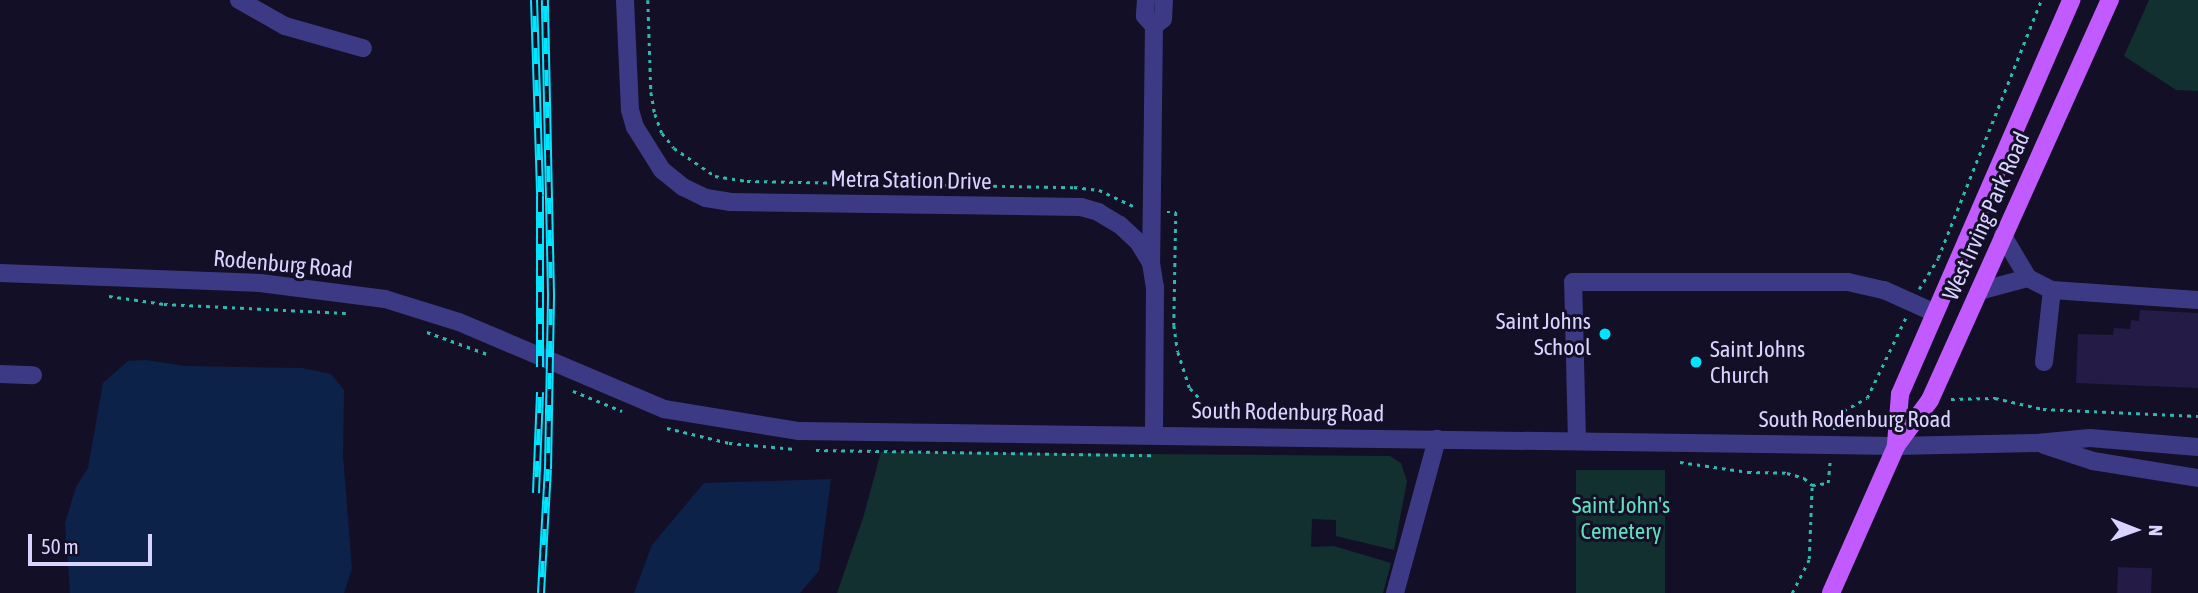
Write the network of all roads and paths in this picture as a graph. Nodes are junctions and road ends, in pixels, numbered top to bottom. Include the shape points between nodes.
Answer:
1 (239, 0) edge
2 (625, 0) edge
3 (648, 0) edge
4 (1146, 0) edge
5 (1164, 0) edge
6 (2041, 0) edge
7 (2071, 0) edge
8 (2110, 0) edge
9 (1154, 26) junction
10 (363, 48) dead end
11 (1139, 209) dead end
12 (1168, 212) dead end
13 (2003, 236) junction
14 (1151, 263) junction
15 (0, 273) edge
16 (2028, 278) junction
17 (2052, 290) junction
18 (1979, 291) junction
19 (106, 295) dead end
20 (2198, 300) edge
21 (1913, 302) junction
22 (352, 313) dead end
23 (1935, 313) junction
24 (423, 330) dead end
25 (494, 357) dead end
26 (551, 360) joint
27 (2044, 362) dead end
28 (0, 374) edge
29 (33, 375) dead end
30 (570, 389) dead end
31 (580, 394) dead end
32 (1982, 398) dead end
33 (1199, 407) dead end
34 (1836, 415) dead end
35 (2198, 416) edge
36 (1154, 435) junction
37 (1437, 439) junction
38 (1577, 441) junction
39 (2037, 443) junction
40 (1896, 446) junction
41 (2198, 447) edge
42 (2198, 478) edge
43 (1828, 483) dead end
44 (1395, 593) edge
45 (1792, 593) edge
46 (1831, 593) edge

1 - 10 street via 285,26
2 - 14 street, Metra Station Drive via 630,110 662,170 683,187 730,202 1081,207 1120,225
3 - 11 path via 651,92 662,133 674,148 715,176 747,181 1074,187 1099,190
4 - 9 street via 1145,16
5 - 9 street via 1163,19
6 - 21 path via 1938,258
7 - 23 main road, West Irving Park Road
8 - 13 main road, West Irving Park Road
9 - 14 street
12 - 33 path via 1176,212 1174,325 1178,352 1190,388 1201,400
13 - 16 street
13 - 18 main road, West Irving Park Road
14 - 36 street
15 - 26 street, Rodenburg Road via 260,283 385,299 459,322
16 - 17 street
16 - 18 street
17 - 20 street
17 - 27 street
18 - 40 main road, West Irving Park Road via 1930,400
19 - 22 path via 164,304
21 - 23 street
21 - 34 path via 1867,398
21 - 38 street via 1849,282 1573,282
23 - 40 main road, West Irving Park Road via 1900,394
24 - 25 path
26 - 36 street, South Rodenburg Road via 664,409 799,431
28 - 29 street
30 - 31 path
32 - 35 path via 2043,409
36 - 37 street, South Rodenburg Road
37 - 38 street, South Rodenburg Road
37 - 44 street
38 - 40 street, South Rodenburg Road
39 - 40 street, South Rodenburg Road
39 - 41 street, South Rodenburg Road via 2090,438
39 - 42 street, South Rodenburg Road via 2093,461
40 - 46 main road, West Irving Park Road
43 - 45 path via 1812,485 1809,559

